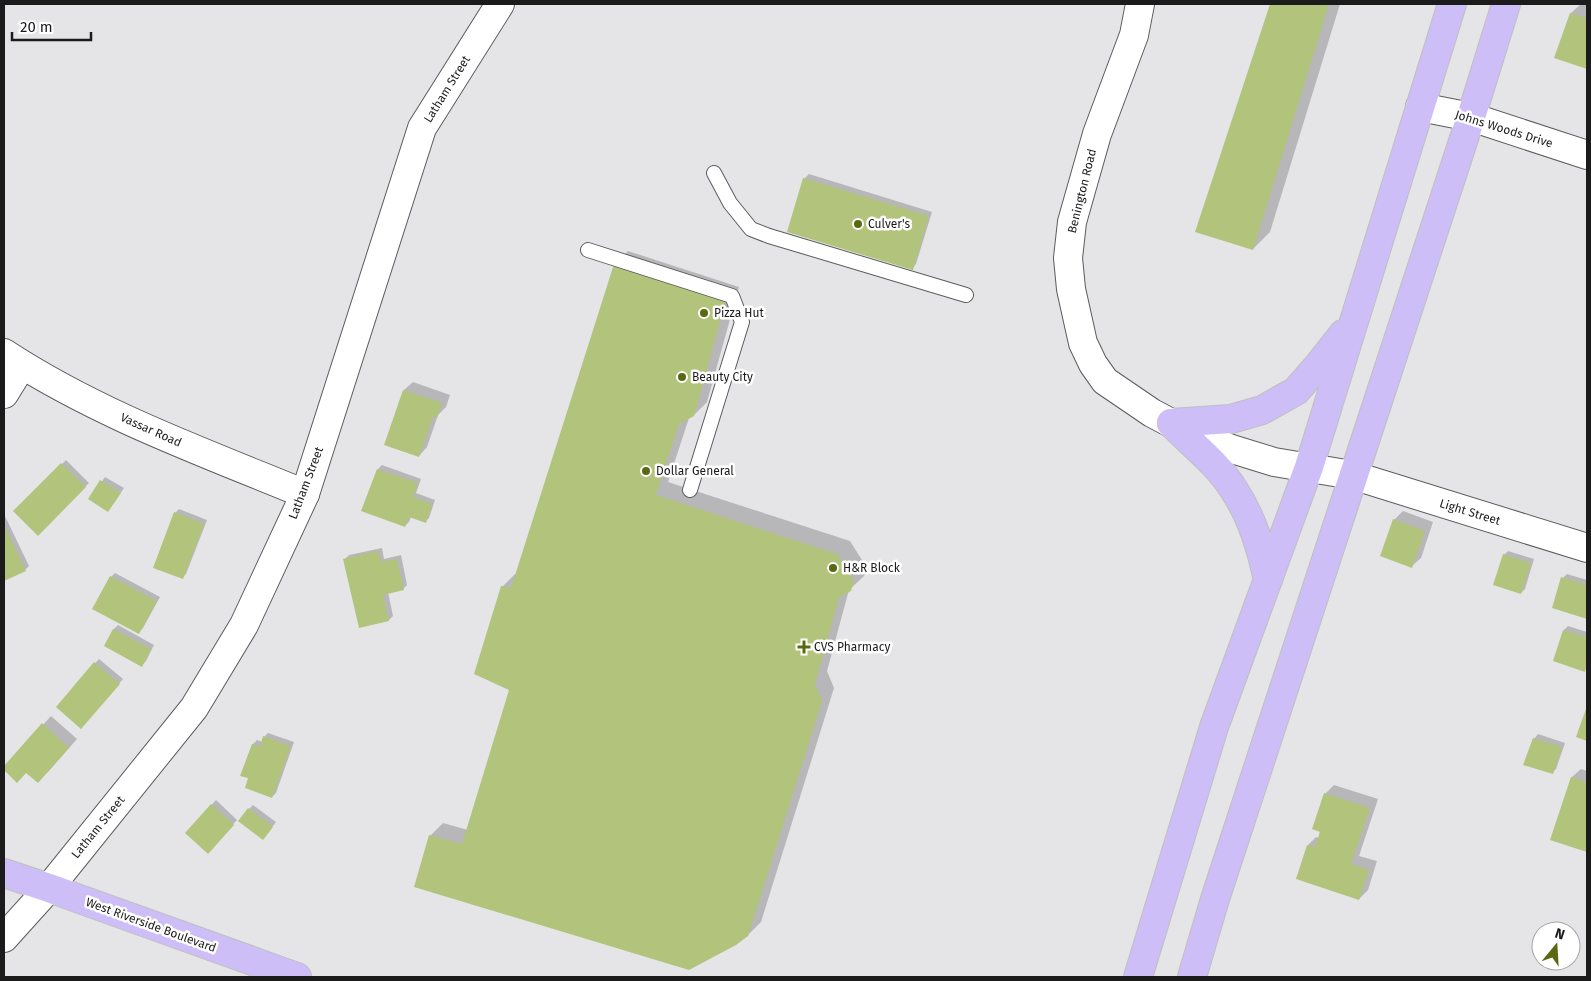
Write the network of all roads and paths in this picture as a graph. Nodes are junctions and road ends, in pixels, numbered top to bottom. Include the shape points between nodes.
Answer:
1 (500, 4) edge
2 (1140, 4) edge
3 (1452, 4) edge
4 (1506, 4) edge
5 (1420, 107) junction
6 (1471, 118) junction
7 (1587, 155) edge
8 (714, 173) dead end
9 (588, 250) dead end
10 (966, 295) dead end
11 (1355, 319) junction
12 (13, 359) edge
13 (4, 394) edge
14 (1171, 422) junction
15 (1309, 467) junction
16 (1352, 475) junction
17 (690, 490) dead end
18 (305, 494) junction
19 (1587, 548) edge
20 (1268, 580) junction
21 (4, 873) edge
22 (49, 888) junction
23 (4, 938) edge
24 (297, 977) edge
25 (1138, 977) edge
26 (1192, 977) edge

1 - 18 street, Latham Street via 422,128
2 - 14 street, Benington Road via 1134,35 1097,134 1072,222 1068,258 1083,343 1093,364 1105,381
3 - 5 main road
4 - 6 main road
5 - 6 street, Johns Woods Drive
5 - 11 main road
6 - 7 street, Johns Woods Drive
6 - 16 main road
8 - 10 lane via 730,203 751,229
9 - 17 lane via 732,296 742,322
11 - 14 main road via 1296,391 1262,410 1231,419
11 - 15 main road
12 - 13 street
12 - 18 street, Vassar Road via 97,406
14 - 15 street, Benington Road via 1232,449 1274,462
14 - 20 main road via 1215,465 1234,489 1262,552
15 - 16 street, Benington Road
15 - 20 main road
16 - 19 street, Light Street
16 - 26 main road
18 - 22 street, Latham Street via 244,625 194,708
20 - 25 main road via 1214,727
21 - 22 main road, West Riverside Boulevard
22 - 23 street, Latham Street
22 - 24 main road, West Riverside Boulevard

